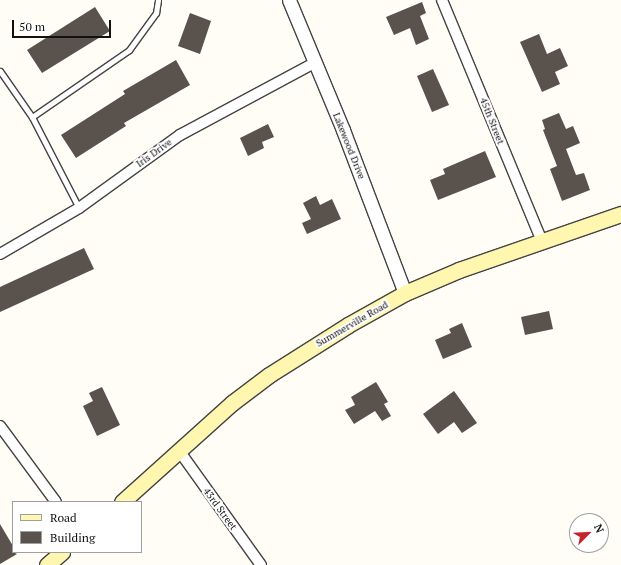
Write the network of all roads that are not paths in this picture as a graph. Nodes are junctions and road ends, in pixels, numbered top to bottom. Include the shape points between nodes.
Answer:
1 (158, 0) edge
2 (289, 0) edge
3 (442, 0) edge
4 (314, 63) junction
5 (0, 71) edge
6 (32, 117) junction
7 (79, 208) junction
8 (621, 214) edge
9 (542, 241) junction
10 (0, 254) edge
11 (405, 293) junction
12 (0, 426) edge
13 (180, 452) junction
14 (55, 501) edge
15 (123, 501) edge
16 (61, 553) edge
17 (47, 565) edge
18 (261, 565) edge

1 - 6 lane via 156,13 129,50
2 - 4 street, Lakewood Drive
3 - 9 street, 45th Street
4 - 7 street, Iris Drive via 180,135
4 - 11 street, Lakewood Drive via 344,130
5 - 6 lane
6 - 7 lane
7 - 10 street, Iris Drive
8 - 9 main road, Summerville Road
9 - 11 main road, Summerville Road via 459,270
11 - 13 main road, Summerville Road via 348,325 269,375 232,403
12 - 14 street
13 - 15 main road, Summerville Road
13 - 18 street, 43rd Street
16 - 17 main road

